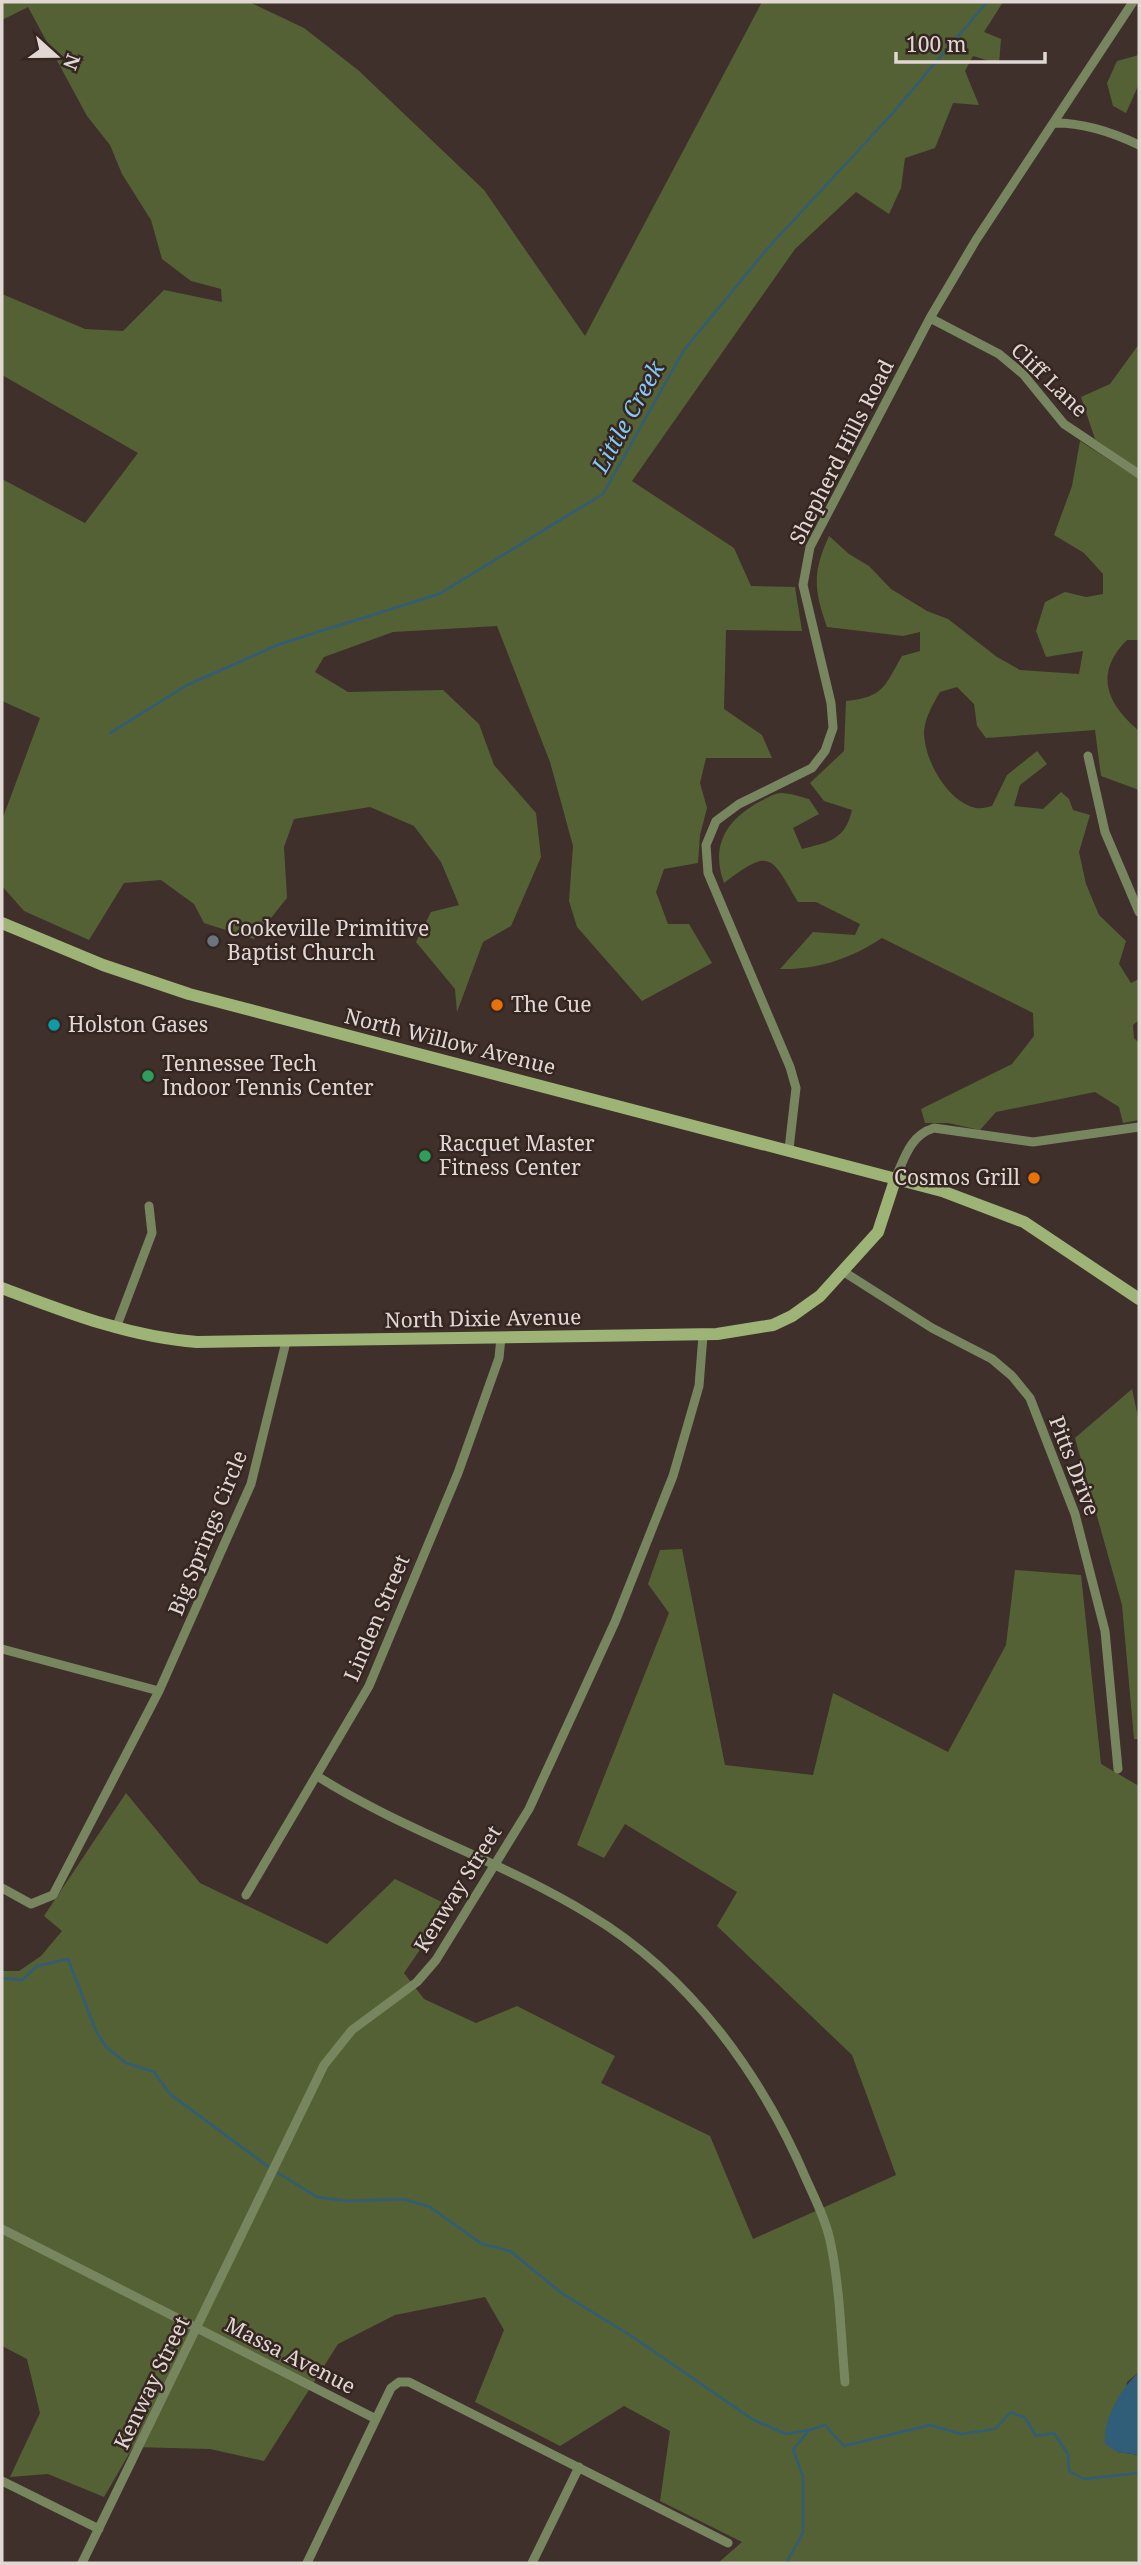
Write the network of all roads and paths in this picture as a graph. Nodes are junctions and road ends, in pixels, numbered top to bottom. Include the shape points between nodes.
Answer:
1 (1133, 2) edge
2 (1055, 123) junction
3 (1139, 145) edge
4 (930, 318) junction
5 (1139, 474) edge
6 (1088, 756) dead end
7 (1139, 912) edge
8 (2, 923) edge
9 (1139, 1126) edge
10 (789, 1149) junction
11 (896, 1177) junction
12 (149, 1206) dead end
13 (844, 1272) junction
14 (2, 1288) edge
15 (1139, 1299) edge
16 (116, 1328) junction
17 (703, 1335) junction
18 (502, 1337) junction
19 (286, 1342) junction
20 (2, 1649) edge
21 (159, 1691) junction
22 (1118, 1769) dead end
23 (317, 1776) junction
24 (496, 1864) junction
25 (2, 1888) edge
26 (246, 1895) dead end
27 (2, 2229) edge
28 (198, 2329) junction
29 (845, 2382) dead end
30 (376, 2419) junction
31 (579, 2467) junction
32 (2, 2480) edge
33 (99, 2529) junction
34 (728, 2543) dead end
35 (82, 2563) edge
36 (307, 2563) edge
37 (532, 2563) edge

1 - 2 street, Shepherd Hills Road
2 - 3 street via 1074,123
2 - 4 street, Shepherd Hills Road via 975,240
4 - 5 street, Cliff Lane via 999,354 1023,373 1064,424
4 - 10 street, Shepherd Hills Road via 810,547 803,585 831,703 833,728 825,751 812,768 739,804 716,821 705,845 708,873 793,1077 796,1088
6 - 7 street via 1105,832
8 - 10 main road, North Willow Avenue via 189,994
9 - 11 street via 1033,1142 934,1128 922,1132 910,1145
10 - 11 main road, North Willow Avenue
11 - 13 main road, North Dixie Avenue via 878,1232
11 - 15 main road, North Willow Avenue via 1024,1222
12 - 16 street via 152,1233
13 - 17 main road, North Dixie Avenue via 820,1296 783,1320
13 - 22 street, Pitts Drive via 932,1328 992,1359 1030,1398 1075,1514 1105,1631
14 - 16 main road, North Dixie Avenue
16 - 19 main road, North Dixie Avenue via 161,1339
17 - 18 main road, North Dixie Avenue
17 - 24 street, Kenway Street via 699,1386 673,1476 615,1622 553,1759
18 - 19 main road, North Dixie Avenue
18 - 23 street, Linden Street via 499,1358 458,1473 388,1643
19 - 21 street, Big Springs Circle via 251,1485
20 - 21 street
21 - 25 street, Big Springs Circle via 54,1895 31,1904
23 - 24 street via 358,1802
23 - 26 street, Linden Street
24 - 28 street, Kenway Street via 436,1960 417,1982 352,2030 324,2065
24 - 29 street via 591,1915 657,1964 701,2010 756,2081 785,2131 831,2244
27 - 28 street, Massa Avenue
28 - 30 street, Massa Avenue
28 - 33 street, Kenway Street
30 - 31 street via 391,2388 409,2382
30 - 36 street
31 - 34 street
31 - 37 street
32 - 33 street
33 - 35 street, Kenway Street

